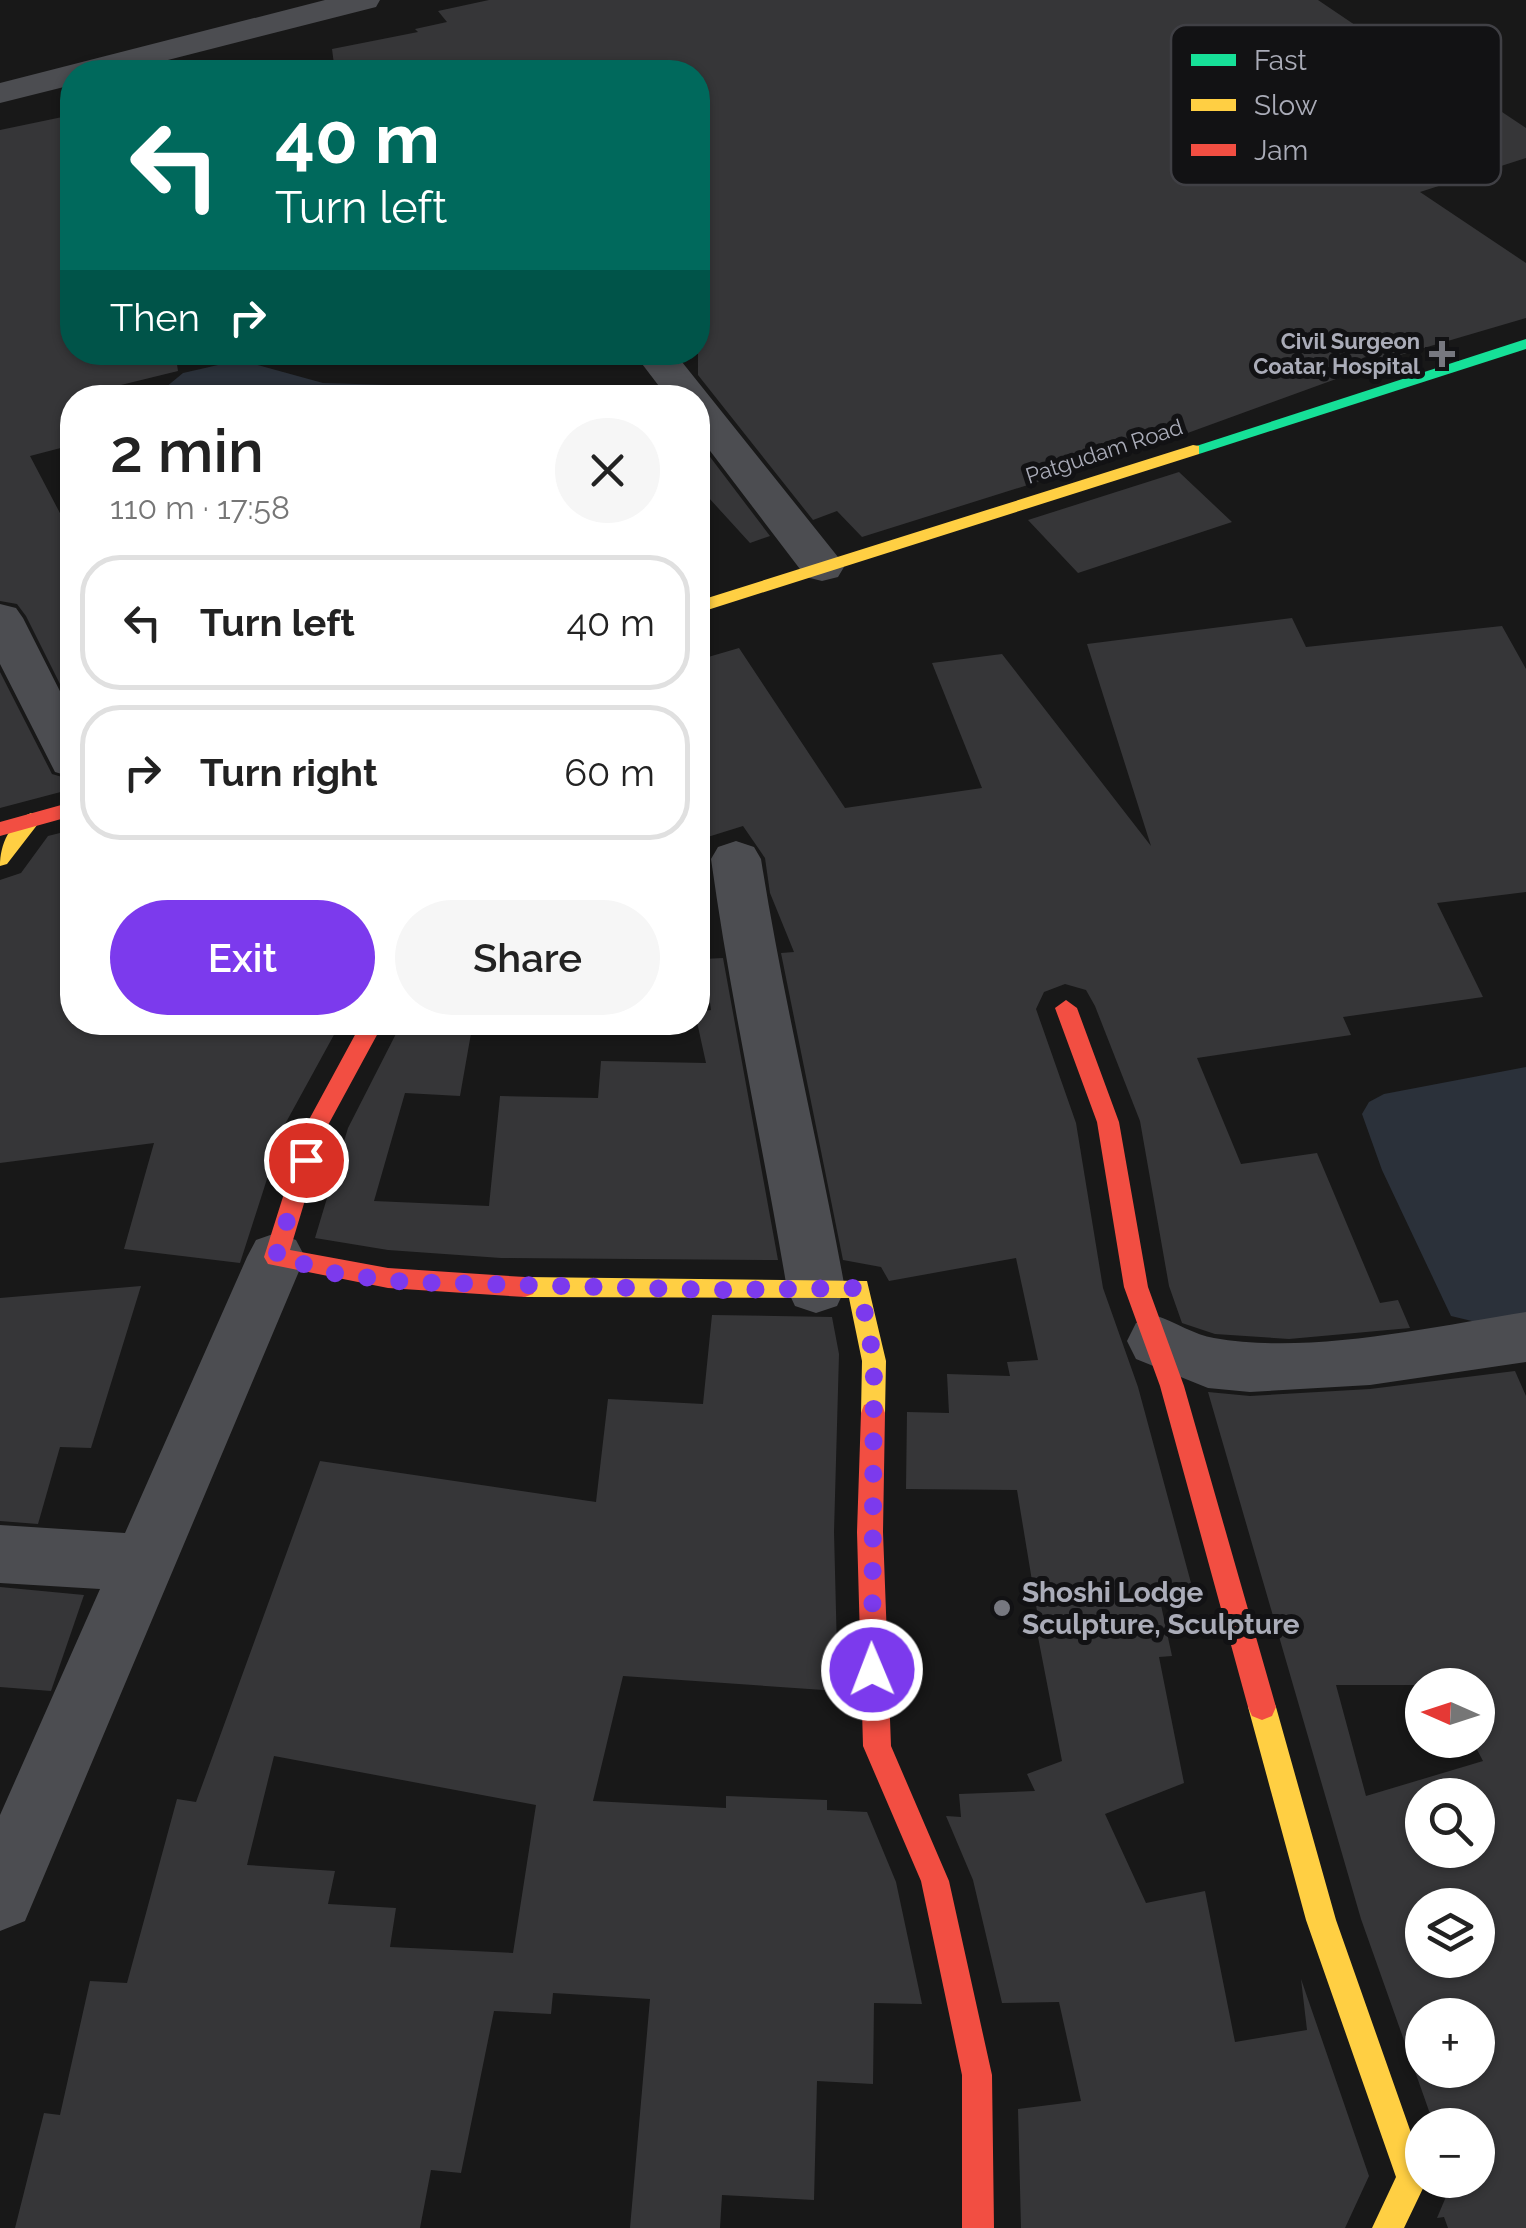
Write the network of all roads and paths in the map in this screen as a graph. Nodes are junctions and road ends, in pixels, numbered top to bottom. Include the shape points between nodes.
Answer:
1 (364, 0) edge
2 (129, 60) edge
3 (60, 78) edge
4 (0, 93) edge
5 (1526, 344) edge
6 (663, 365) edge
7 (679, 385) edge
8 (710, 423) edge
9 (822, 567) junction
10 (710, 604) edge
11 (0, 618) edge
12 (60, 737) edge
13 (60, 812) edge
14 (31, 820) junction
15 (0, 828) edge
16 (0, 859) edge
17 (736, 859) dead end
18 (1066, 1008) dead end
19 (366, 1035) edge
20 (276, 1256) junction
21 (816, 1289) junction
22 (1526, 1337) edge
23 (1157, 1342) junction
24 (0, 1554) edge
25 (145, 1563) junction
26 (0, 1896) edge
27 (978, 2228) edge
28 (1388, 2228) edge

1 - 2 street
3 - 4 street
5 - 9 street, Patgudam Road
6 - 7 street
8 - 9 street
9 - 10 street, Patgudam Road
11 - 12 street
13 - 14 street
14 - 15 street
14 - 16 street
17 - 21 street via 756,994
18 - 23 street via 1108,1122 1136,1287
19 - 20 street via 316,1127
20 - 21 street via 338,1274 406,1282
20 - 25 street
21 - 27 street via 860,1288 874,1361 870,1532 877,1746 934,1880 977,2075
22 - 23 street via 1274,1364 1212,1364
23 - 28 street via 1321,1920 1412,2178
24 - 25 street
25 - 26 street

